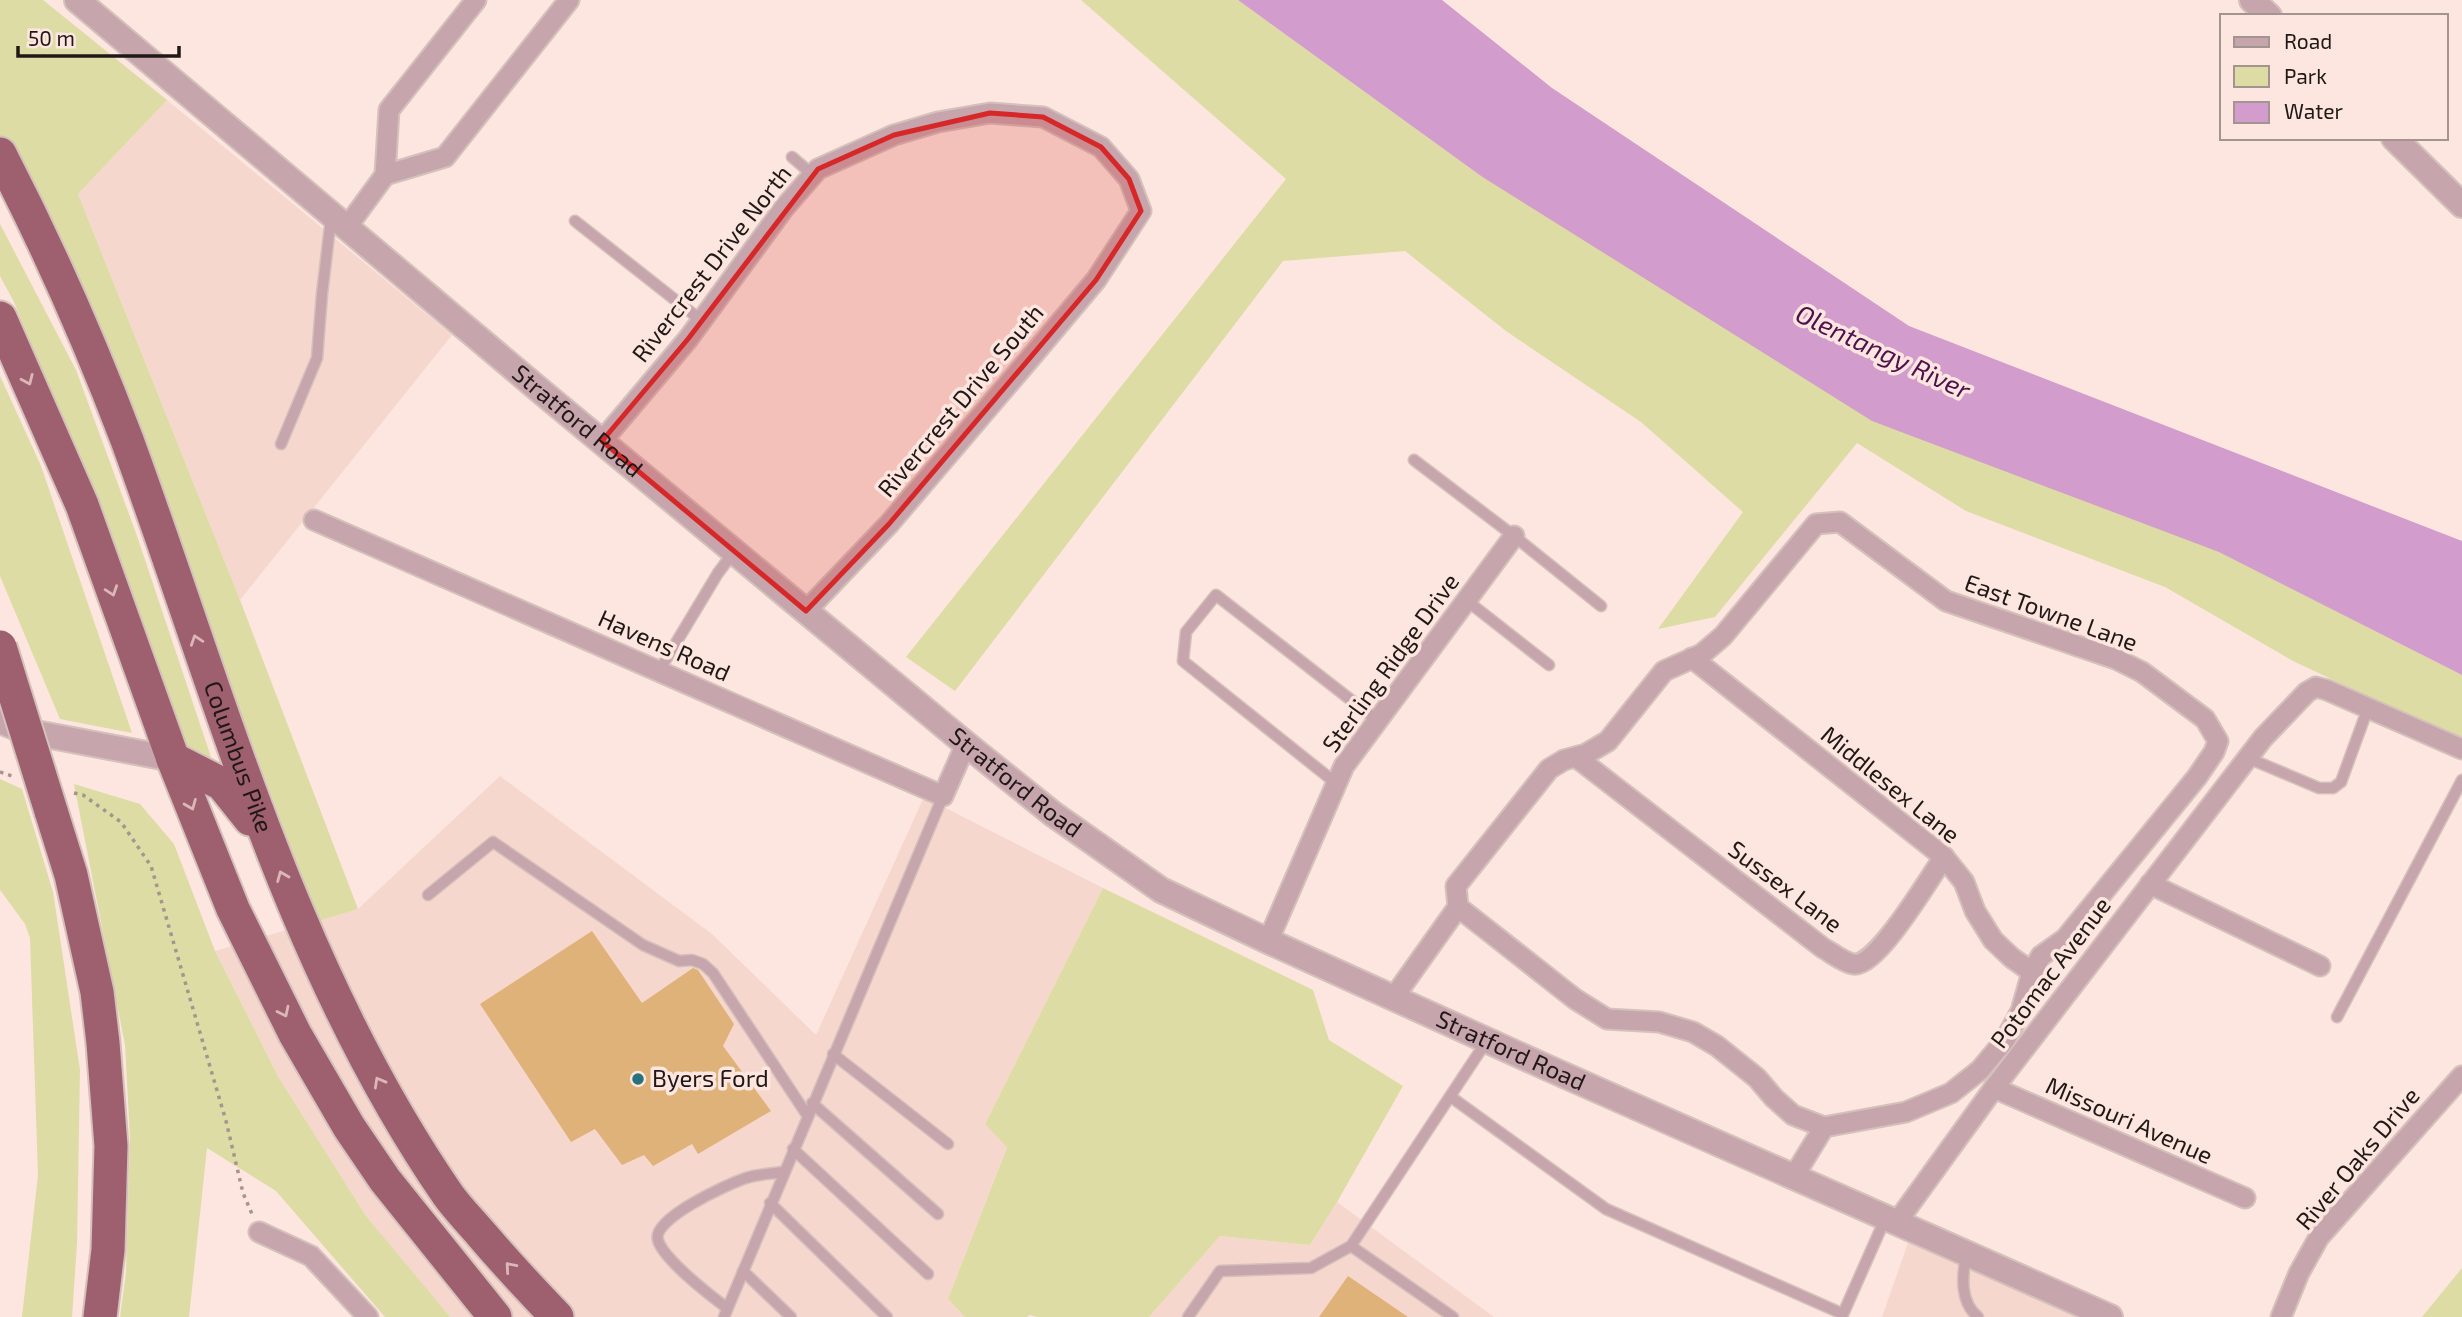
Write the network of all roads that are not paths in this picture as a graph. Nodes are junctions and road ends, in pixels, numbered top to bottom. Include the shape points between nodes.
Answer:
1 (77, 0) edge
2 (475, 0) edge
3 (569, 0) edge
4 (2252, 0) edge
5 (2267, 14) edge
6 (2396, 140) edge
7 (0, 154) edge
8 (792, 158) dead end
9 (385, 175) junction
10 (813, 175) junction
11 (2462, 205) edge
12 (1141, 211) joint
13 (340, 221) junction
14 (575, 221) dead end
15 (0, 318) edge
16 (702, 321) junction
17 (602, 441) junction
18 (281, 444) dead end
19 (1415, 460) dead end
20 (314, 520) dead end
21 (1514, 536) junction
22 (734, 551) junction
23 (1466, 600) junction
24 (1601, 606) dead end
25 (806, 611) junction
26 (0, 646) edge
27 (1692, 658) junction
28 (1549, 665) dead end
29 (659, 671) junction
30 (2368, 708) junction
31 (0, 721) edge
32 (1378, 721) junction
33 (967, 744) junction
34 (2462, 749) edge
35 (1576, 757) junction
36 (2248, 758) junction
37 (173, 759) junction
38 (2462, 780) edge
39 (1337, 784) junction
40 (943, 796) junction
41 (269, 843) junction
42 (1944, 857) junction
43 (2150, 884) junction
44 (428, 895) dead end
45 (1458, 907) junction
46 (1268, 941) junction
47 (2320, 966) dead end
48 (2032, 972) junction
49 (1394, 997) junction
50 (2337, 1017) dead end
51 (1488, 1040) junction
52 (833, 1054) junction
53 (2462, 1076) edge
54 (1994, 1088) junction
55 (1451, 1097) junction
56 (812, 1103) junction
57 (807, 1115) junction
58 (1824, 1127) junction
59 (948, 1144) dead end
60 (793, 1149) junction
61 (783, 1172) junction
62 (1794, 1176) junction
63 (2245, 1198) dead end
64 (770, 1203) junction
65 (938, 1214) dead end
66 (1891, 1219) junction
67 (259, 1232) road end
68 (1351, 1246) junction
69 (1967, 1253) junction
70 (743, 1271) junction
71 (928, 1274) dead end
72 (725, 1312) edge
73 (100, 1317) edge
74 (368, 1317) edge
75 (495, 1317) edge
76 (557, 1317) edge
77 (791, 1317) edge
78 (887, 1317) edge
79 (1188, 1317) edge
80 (1453, 1317) edge
81 (1978, 1317) edge
82 (2110, 1317) edge
83 (2281, 1317) edge

1 - 13 street, Stratford Road
2 - 9 street via 389,110
3 - 9 street via 445,157
4 - 5 street
6 - 11 street
41 -> 7 highway, Columbus Pike via 91,348 55,262
8 - 10 lane
9 - 13 street
10 - 12 street, Rivercrest Drive North via 894,135 938,122 990,114 1042,117 1101,147 1129,179
10 - 16 street, Rivercrest Drive North
12 - 25 street, Rivercrest Drive South via 1096,280 890,524
13 - 17 street, Stratford Road
13 - 18 lane via 321,294 317,358
14 - 16 lane
15 -> 37 highway via 82,505
16 - 17 street, Rivercrest Drive North
17 - 22 street, Stratford Road
19 - 21 lane
20 - 29 street, Havens Road
21 - 23 street, Sterling Ridge Drive
21 - 24 lane
22 - 25 street, Stratford Road
22 - 29 lane
23 - 28 lane
23 - 32 street, Sterling Ridge Drive
25 - 33 street, Stratford Road
26 - 73 highway, bridge via 61,801 97,992 111,1146 108,1250
27 - 35 street via 1664,671 1608,741
27 - 42 street, Middlesex Lane
27 - 48 street, East Towne Lane via 1723,636 1815,524 1840,522 1946,601 2116,659 2142,672 2205,719 2218,741 2214,752 2065,939 2040,956
29 - 40 street, Havens Road
30 - 34 street
30 - 36 street via 2316,687 2294,703
30 - 36 lane via 2341,782 2333,788 2319,788
31 - 37 street via 25,732
32 - 39 street, Sterling Ridge Drive via 1344,766
32 - 39 lane via 1216,595 1186,632 1183,661
33 - 40 street
33 - 46 street, Stratford Road via 1053,814 1161,890
35 - 42 street, Sussex Lane via 1823,948 1853,964 1864,962 1882,946
35 - 45 street via 1549,769 1532,788 1456,886
36 - 43 street, Potomac Avenue
37 - 41 highway via 222,784
37 -> 75 highway via 233,909 295,1034 385,1180
38 - 50 lane
39 - 46 street, Sterling Ridge Drive
40 - 52 lane
76 -> 41 highway, Columbus Pike via 450,1197 386,1093 326,977
42 - 48 street, Middlesex Lane via 1964,882 1993,940
43 - 47 street
43 - 54 street, Potomac Avenue
44 - 57 lane via 493,842 643,945 679,961 703,964
45 - 49 street
45 - 58 street via 1607,1019 1659,1022 1693,1032 1757,1078 1793,1115
46 - 49 street, Stratford Road
48 - 58 street via 2021,1012 2005,1040 1980,1070 1951,1093 1906,1112
49 - 51 street, Stratford Road
51 - 55 lane
51 - 62 street, Stratford Road
52 - 56 lane
52 - 59 lane
53 - 83 street, River Oaks Drive via 2319,1237
54 - 63 street, Missouri Avenue
54 - 66 street, Potomac Avenue
55 - 66 lane via 1606,1209 1843,1314
55 - 68 lane
56 - 57 lane
56 - 65 lane
57 - 60 lane
58 - 62 street
60 - 61 lane
60 - 71 lane
61 - 64 lane
61 - 72 lane via 746,1178 668,1218 658,1231 660,1245
62 - 66 street, Stratford Road
64 - 70 lane
64 - 78 lane
66 - 69 street, Stratford Road
67 - 74 street via 311,1256
68 - 79 lane via 1311,1268 1220,1271
68 - 80 lane
69 - 81 lane via 1965,1294
69 - 82 street, Stratford Road
70 - 72 lane
70 - 77 lane

